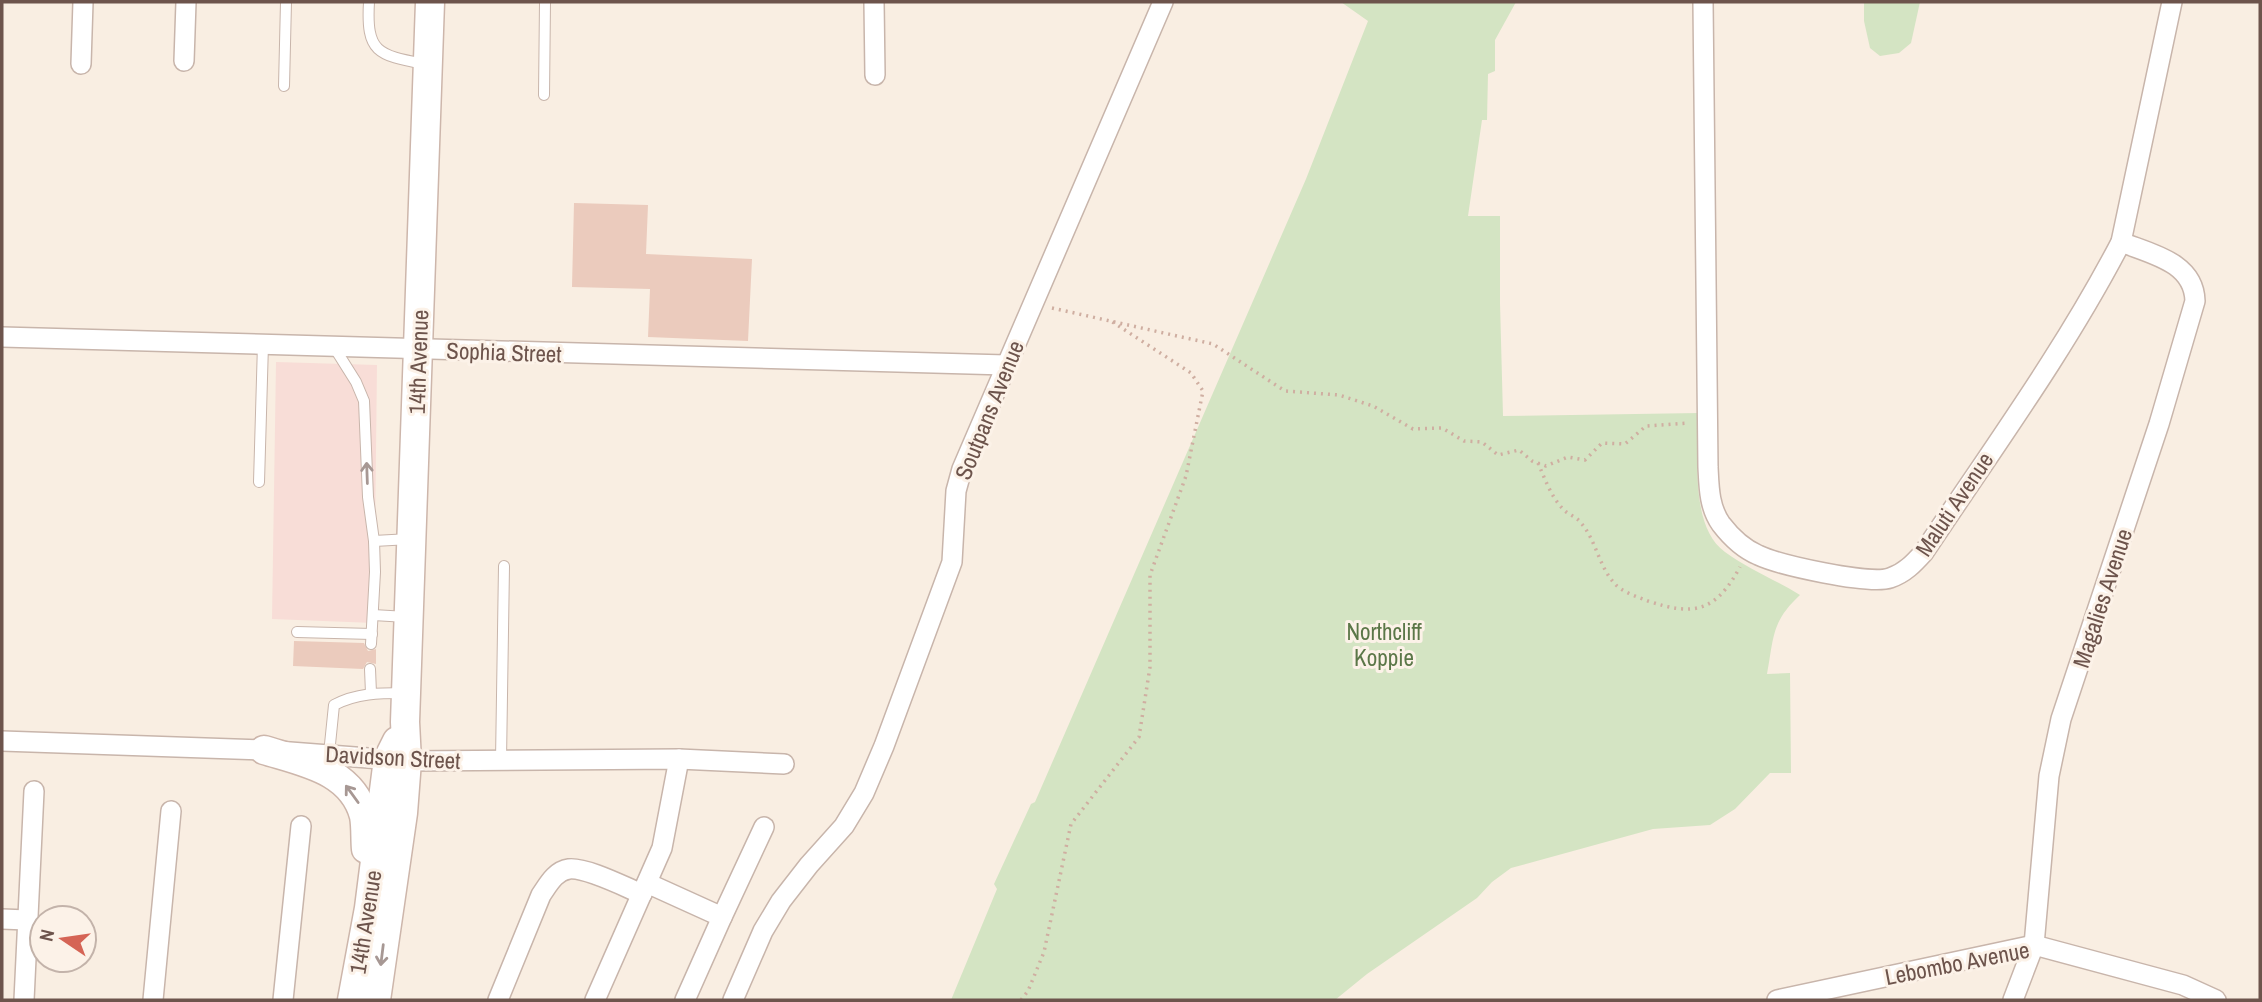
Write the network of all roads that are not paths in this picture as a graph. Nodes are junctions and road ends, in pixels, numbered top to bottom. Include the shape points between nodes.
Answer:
1 (83, 2) edge
2 (186, 2) edge
3 (286, 2) edge
4 (369, 2) edge
5 (430, 2) edge
6 (545, 2) edge
7 (874, 2) edge
8 (1163, 2) edge
9 (1703, 2) edge
10 (2172, 2) edge
11 (184, 61) dead end
12 (81, 64) dead end
13 (428, 65) junction
14 (875, 75) dead end
15 (284, 86) dead end
16 (544, 95) dead end
17 (2121, 242) junction
18 (2, 337) edge
19 (263, 344) junction
20 (334, 346) junction
21 (418, 349) junction
22 (1006, 365) junction
23 (259, 482) dead end
24 (410, 540) junction
25 (374, 541) junction
26 (504, 566) dead end
27 (373, 615) junction
28 (409, 617) junction
29 (296, 632) dead end
30 (370, 669) dead end
31 (371, 693) junction
32 (406, 693) junction
33 (2, 741) edge
34 (264, 750) junction
35 (329, 754) junction
36 (679, 759) junction
37 (398, 760) junction
38 (501, 760) junction
39 (784, 764) dead end
40 (34, 791) dead end
41 (170, 811) dead end
42 (301, 826) dead end
43 (764, 827) dead end
44 (645, 888) junction
45 (369, 908) junction
46 (722, 917) junction
47 (2, 919) edge
48 (27, 920) junction
49 (2034, 945) junction
50 (2189, 993) edge
51 (24, 1000) edge
52 (153, 1000) edge
53 (283, 1000) edge
54 (352, 1000) edge
55 (376, 1000) edge
56 (498, 1000) edge
57 (595, 1000) edge
58 (685, 1000) edge
59 (733, 1000) edge
60 (1777, 1000) edge
61 (2013, 1000) edge
62 (2216, 1000) edge

1 - 12 street
2 - 11 street
3 - 15 lane
4 - 13 lane via 367,25 375,47 387,57
5 - 13 main road, 14th Avenue
6 - 16 lane
7 - 14 street
8 - 22 street, Soutpans Avenue
9 - 17 street, Maluti Avenue via 1709,488 1722,525 1759,556 1866,580 1893,578 1910,567 2033,388
10 - 17 street, Maluti Avenue
13 - 21 main road, 14th Avenue
17 - 49 street, Magalies Avenue via 2180,267 2190,277 2195,301 2061,719 2049,776
18 - 19 street, Sophia Street
19 - 20 street, Sophia Street
19 - 23 lane
20 - 21 street, Sophia Street
25 -> 20 lane via 363,401
21 - 22 street, Sophia Street
21 - 24 main road, 14th Avenue
22 - 59 street, Soutpans Avenue via 959,478 953,562 864,793 844,826 781,901
24 - 25 lane
24 - 28 main road, 14th Avenue
25 - 27 lane
26 - 38 lane
27 - 28 lane
27 - 29 lane via 371,639
28 - 32 main road, 14th Avenue
30 - 31 lane
31 - 32 lane
31 - 35 lane via 333,707
32 - 37 main road, 14th Avenue
33 - 34 street, Davidson Street
34 - 35 street, Davidson Street
45 -> 34 main road via 364,817 358,803 338,776
35 - 37 street, Davidson Street
36 - 38 street, Davidson Street
36 - 39 street, Davidson Street
36 - 44 street via 662,848
37 - 38 street, Davidson Street
37 - 45 main road, 14th Avenue
37 -> 55 main road, 14th Avenue via 403,813
40 - 48 street
41 - 52 street
42 - 53 street
43 - 46 street
44 - 46 street
44 - 56 street via 577,870 560,873 541,895
44 - 57 street
45 - 54 main road, 14th Avenue
46 - 58 street
47 - 48 street
48 - 51 street
49 - 50 street, Lebombo Avenue
49 - 60 street, Lebombo Avenue
49 - 61 street, Magalies Avenue
50 - 62 street, Lebombo Avenue

